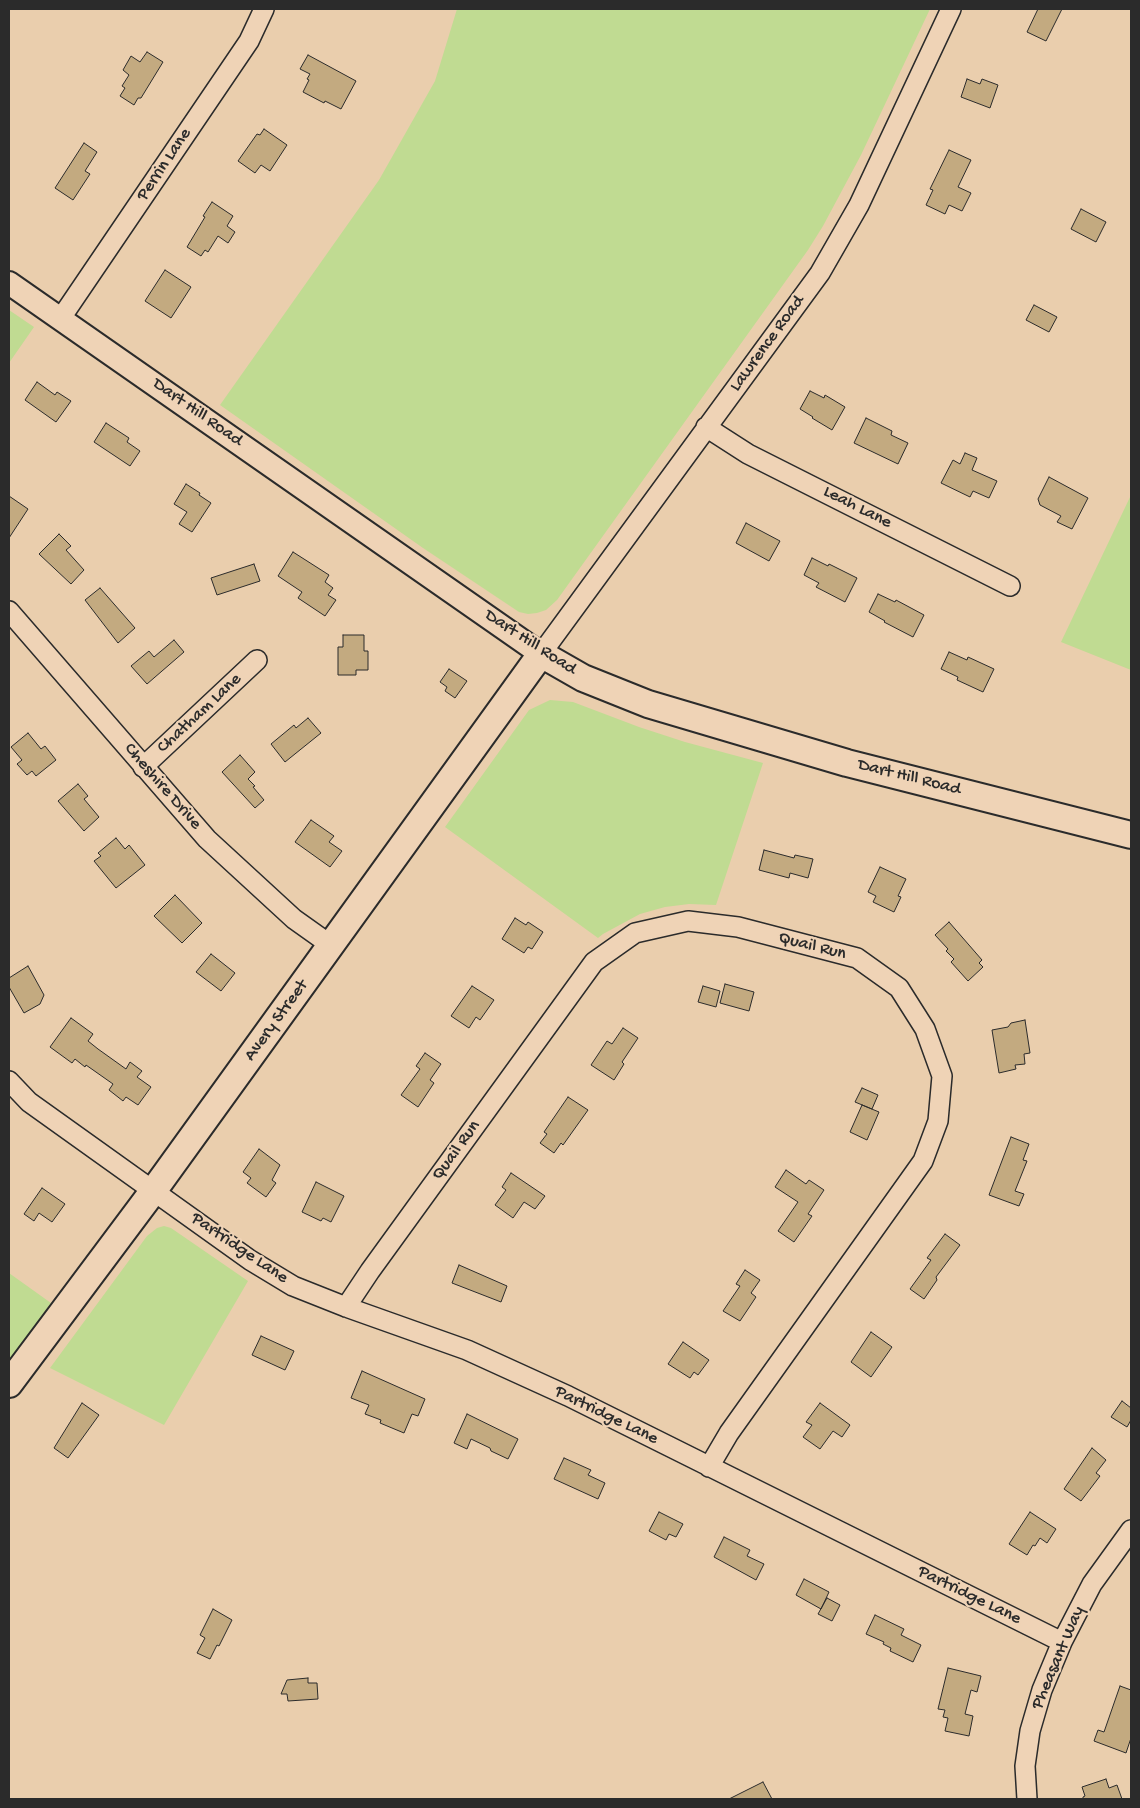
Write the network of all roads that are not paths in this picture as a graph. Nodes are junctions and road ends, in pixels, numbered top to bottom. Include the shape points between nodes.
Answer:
1 (264, 9) edge
2 (951, 9) edge
3 (9, 283) edge
4 (61, 318) junction
5 (706, 427) junction
6 (1010, 586) dead end
7 (9, 611) edge
8 (542, 654) junction
9 (257, 660) dead end
10 (143, 767) junction
11 (1131, 834) edge
12 (332, 946) junction
13 (9, 1082) edge
14 (154, 1190) junction
15 (346, 1307) junction
16 (9, 1384) edge
17 (709, 1467) junction
18 (1131, 1530) edge
19 (1062, 1642) junction
20 (1027, 1799) edge

1 - 4 street, Perrin Lane via 250,41
2 - 5 street, Lawrence Road via 860,205 820,274
3 - 4 street, Dart Hill Road
4 - 8 street, Dart Hill Road
5 - 6 street, Leah Lane via 748,454
5 - 8 street, Lawrence Road
7 - 10 street, Cheshire Drive
8 - 11 main road, Dart Hill Road via 583,678 648,704 846,762
8 - 12 main road, Avery Street
9 - 10 street, Chatham Lane
10 - 12 street, Cheshire Drive via 207,839 294,919
12 - 14 main road, Avery Street
13 - 14 street, Partridge Lane via 29,1102
14 - 15 street, Partridge Lane via 293,1286
14 - 16 main road, Avery Street
15 - 17 street, Partridge Lane via 467,1350 568,1396
15 - 17 street, Quail Run via 594,962 635,933 688,921 738,927 857,958 899,988 926,1029 942,1076 938,1121 924,1161 729,1433
17 - 19 street, Partridge Lane
18 - 19 street, Pheasant Way via 1092,1584
19 - 20 street, Pheasant Way via 1042,1690 1030,1731 1025,1766

